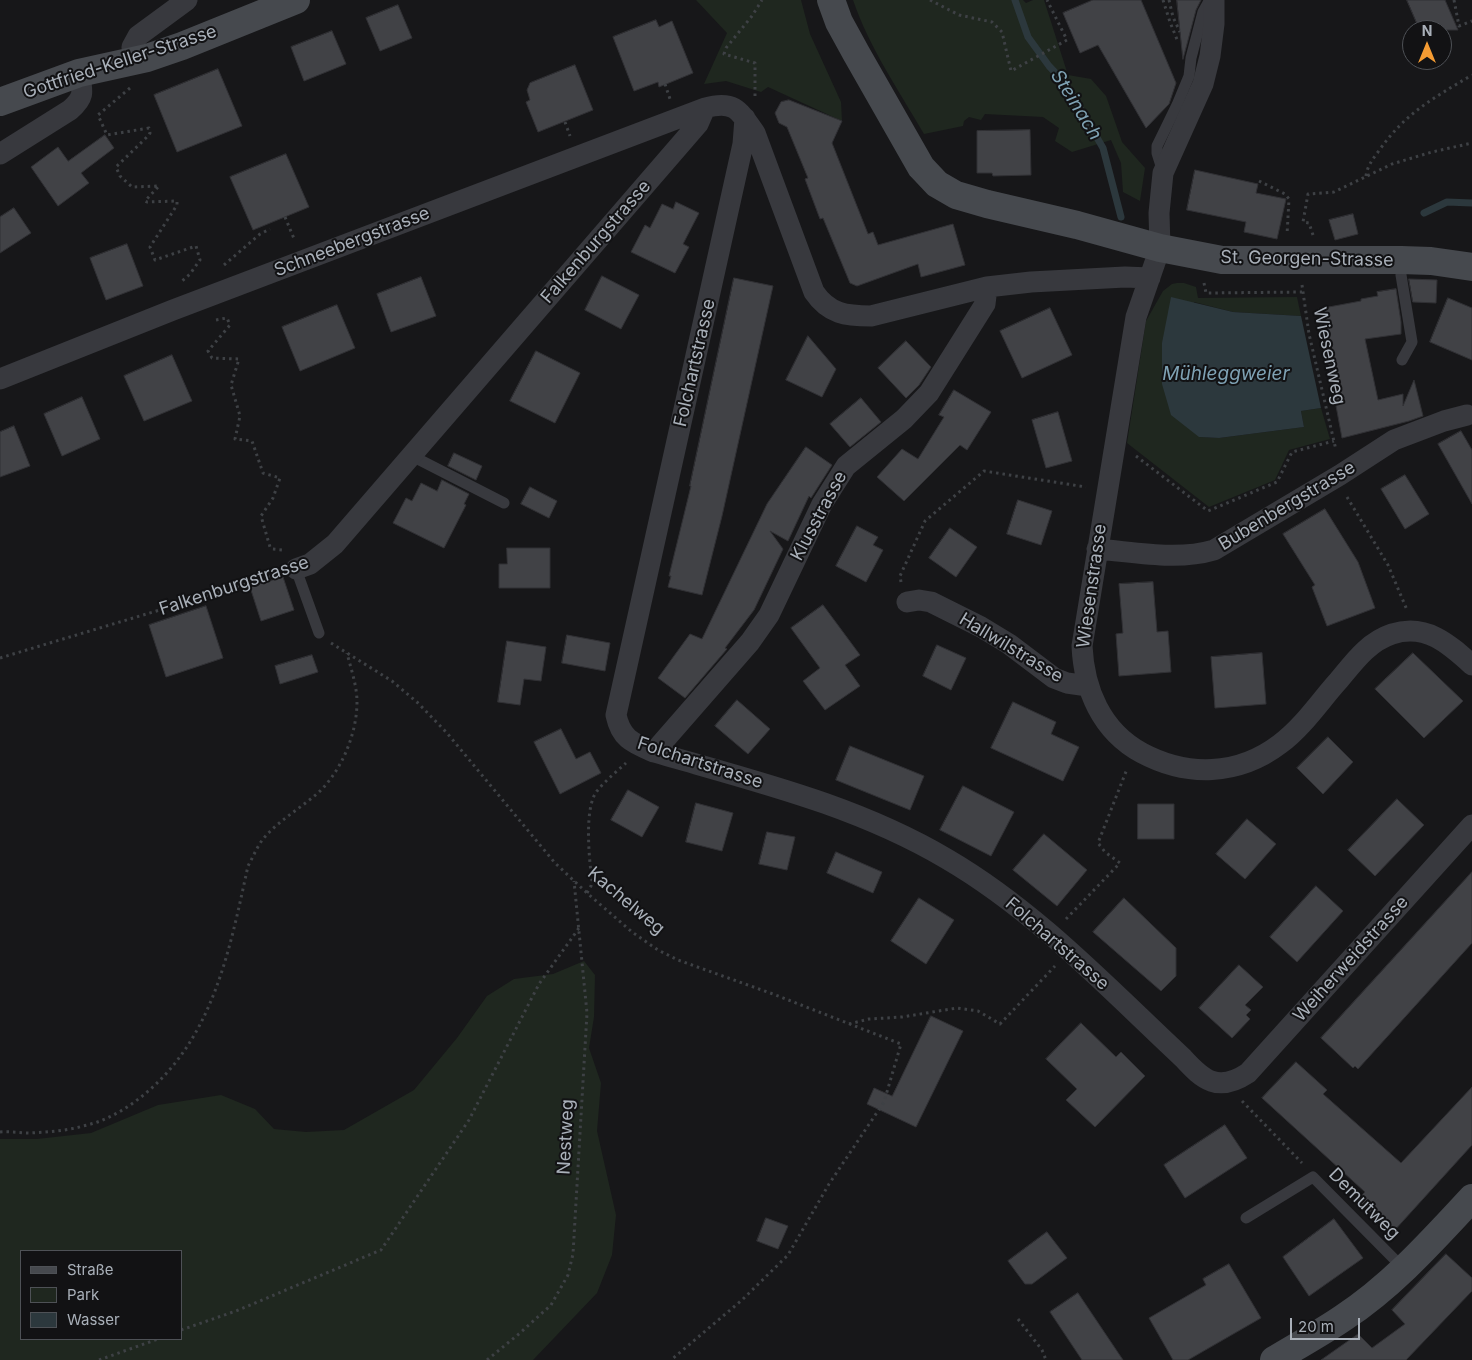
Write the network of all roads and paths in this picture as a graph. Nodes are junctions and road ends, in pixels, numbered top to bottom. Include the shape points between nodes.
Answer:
1 (188, 0) edge
2 (296, 0) edge
3 (762, 0) edge
4 (831, 0) edge
5 (930, 0) edge
6 (1047, 0) edge
7 (1163, 0) edge
8 (1213, 0) edge
9 (1454, 0) edge
10 (1472, 21) edge
11 (1173, 31) dead end
12 (135, 61) junction
13 (79, 73) junction
14 (1472, 75) edge
15 (665, 84) dead end
16 (756, 88) dead end
17 (129, 89) dead end
18 (0, 102) edge
19 (672, 102) dead end
20 (705, 108) junction
21 (745, 118) junction
22 (564, 122) dead end
23 (572, 141) dead end
24 (1472, 144) edge
25 (0, 154) edge
26 (1366, 176) junction
27 (1259, 181) dead end
28 (285, 217) dead end
29 (1310, 225) dead end
30 (270, 229) dead end
31 (1287, 236) dead end
32 (1160, 248) junction
33 (298, 249) dead end
34 (1401, 260) junction
35 (1472, 267) edge
36 (219, 270) dead end
37 (1150, 278) junction
38 (1204, 279) dead end
39 (183, 280) dead end
40 (1302, 283) dead end
41 (987, 288) junction
42 (1302, 292) junction
43 (215, 320) dead end
44 (1402, 360) dead end
45 (0, 379) edge
46 (1467, 415) dead end
47 (1135, 455) dead end
48 (412, 456) junction
49 (1094, 488) dead end
50 (1347, 497) dead end
51 (504, 503) dead end
52 (1097, 549) junction
53 (277, 550) dead end
54 (296, 569) junction
55 (907, 602) joint
56 (1410, 616) dead end
57 (318, 633) dead end
58 (0, 658) edge
59 (1472, 665) edge
60 (1088, 686) junction
61 (654, 752) junction
62 (631, 759) dead end
63 (1129, 764) dead end
64 (1472, 825) edge
65 (574, 881) junction
66 (587, 893) junction
67 (1064, 921) dead end
68 (579, 928) junction
69 (1057, 965) dead end
70 (848, 1024) junction
71 (1224, 1082) joint
72 (1243, 1103) dead end
73 (0, 1132) edge
74 (1313, 1177) junction
75 (1472, 1198) edge
76 (1246, 1218) dead end
77 (1404, 1268) junction
78 (1018, 1319) dead end
79 (182, 1330) edge
80 (155, 1340) edge
81 (99, 1360) edge
82 (487, 1360) edge
83 (672, 1360) edge
84 (1046, 1360) edge
85 (1274, 1360) edge

1 - 12 street via 138,36 132,47
2 - 12 street, Gottfried-Keller-Strasse via 182,46
3 - 16 path via 724,54 755,63
4 - 32 street via 843,30 909,147 937,184 956,195 987,204
5 - 6 path via 959,15 992,22 1002,32 1011,71 1067,40
7 - 11 path
8 - 32 street via 1214,24 1203,84 1163,173
9 - 10 path via 1459,26
12 - 13 street, Gottfried-Keller-Strasse
13 - 18 street, Gottfried-Keller-Strasse
13 - 25 street via 83,90 78,103
14 - 26 path via 1405,118 1384,142 1366,169
15 - 19 path
17 - 39 path via 98,115 107,135 149,128 150,133 116,167 120,176 132,186 159,186 146,202 177,201 150,248 155,260 196,246 200,260
20 - 21 street via 727,105
20 - 45 street, Schneebergstrasse
20 - 48 street, Falkenburgstrasse via 698,124
21 - 41 street via 755,133 814,292 822,304 835,312 871,316
21 - 61 street, Folchartstrasse via 743,144 616,715 623,734
22 - 23 path
24 - 26 path via 1392,164
26 - 29 path via 1334,192 1308,194 1303,222
27 - 31 path via 1289,199
28 - 33 path
30 - 36 path
32 - 34 street, St. Georgen-Strasse via 1222,260
32 - 37 street, Wiesenstrasse
34 - 35 street, St. Georgen-Strasse
34 - 44 lane via 1412,342
37 - 41 street via 1030,282
37 - 52 street, Wiesenstrasse via 1136,317
38 - 42 path via 1206,293
40 - 42 path, Wiesenweg
41 - 61 street, Klusstrasse via 986,304 929,393 904,419 846,466 822,504 769,615 750,642
42 - 47 path, Wiesenweg via 1334,442 1292,452 1277,482 1208,511
43 - 53 path via 227,318 230,325 208,351 212,358 239,359 231,385 240,416 235,439 252,441 263,473 280,478 273,498 261,516 270,547
46 - 52 street, Bubenbergstrasse via 1394,440 1214,550 1178,556
48 - 51 lane
48 - 54 street, Falkenburgstrasse via 335,544 310,564
49 - 55 path via 984,471 925,521 900,576
50 - 56 path via 1388,565
52 - 60 street, Wiesenstrasse via 1082,646
54 - 57 lane
54 - 58 path, Falkenburgstrasse
55 - 60 street, Hallwilstrasse via 931,602 1009,644 1054,678
59 - 60 street, Wiesenstrasse via 1432,635 1407,631 1383,638 1362,653 1281,744 1248,762 1211,770 1174,766 1138,750 1107,723
61 - 71 street, Folchartstrasse via 843,809 879,823 947,859 1042,927 1200,1076
62 - 66 path via 597,790 591,803 588,834 592,880
63 - 67 path via 1098,843 1120,863
64 - 71 street, Weiherweidstrasse via 1248,1073
65 - 66 path, Kachelweg
65 - 68 path, Nestweg
65 - 73 path, Kachelweg via 555,863 428,713 392,681 347,653 358,701 348,747 320,791 272,829 255,851 248,866 218,985 196,1034 173,1067 121,1112 93,1123 64,1130
66 - 70 path, Kachelweg via 658,950
68 - 79 path via 539,984 469,1120 381,1250 236,1311
68 - 82 path, Nestweg via 587,1013 573,1254 568,1275 551,1305
69 - 70 path via 1000,1024 978,1011 957,1008
70 - 83 path, Kachelweg via 901,1044 884,1102 829,1184 788,1255
72 - 74 path
74 - 76 lane, Demutweg
74 - 77 lane, Demutweg
75 - 77 street
77 - 85 street via 1344,1318
78 - 84 path
80 - 81 path

